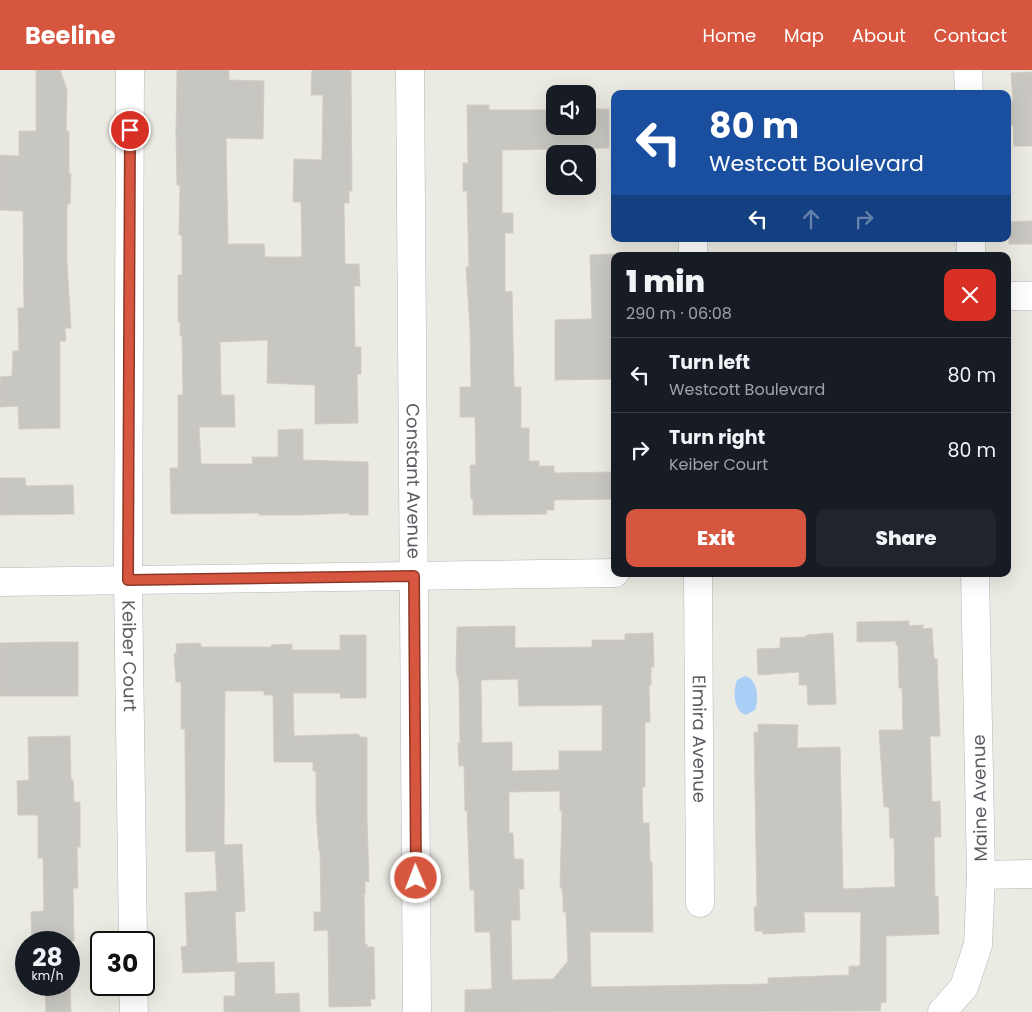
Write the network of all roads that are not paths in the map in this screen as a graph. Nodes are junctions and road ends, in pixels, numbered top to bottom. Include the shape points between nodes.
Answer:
1 (130, 70) edge
2 (410, 70) edge
3 (968, 70) edge
4 (968, 90) edge
5 (1011, 296) edge
6 (1032, 296) edge
7 (611, 573) edge
8 (414, 576) junction
9 (698, 577) edge
10 (975, 577) edge
11 (128, 580) junction
12 (0, 582) edge
13 (1032, 874) edge
14 (981, 875) junction
15 (700, 903) dead end
16 (133, 931) edge
17 (133, 996) edge
18 (134, 1012) edge
19 (417, 1012) edge
20 (942, 1012) edge

1 - 11 street, Keiber Court
2 - 8 street, Constant Avenue
3 - 4 street
5 - 6 street
7 - 8 street
8 - 11 street
8 - 19 street, Constant Avenue
9 - 15 street, Elmira Avenue
10 - 14 street, Maine Avenue
11 - 12 street
11 - 16 street, Keiber Court
13 - 14 street
14 - 20 street, Maine Avenue via 978,945 964,987
17 - 18 street

